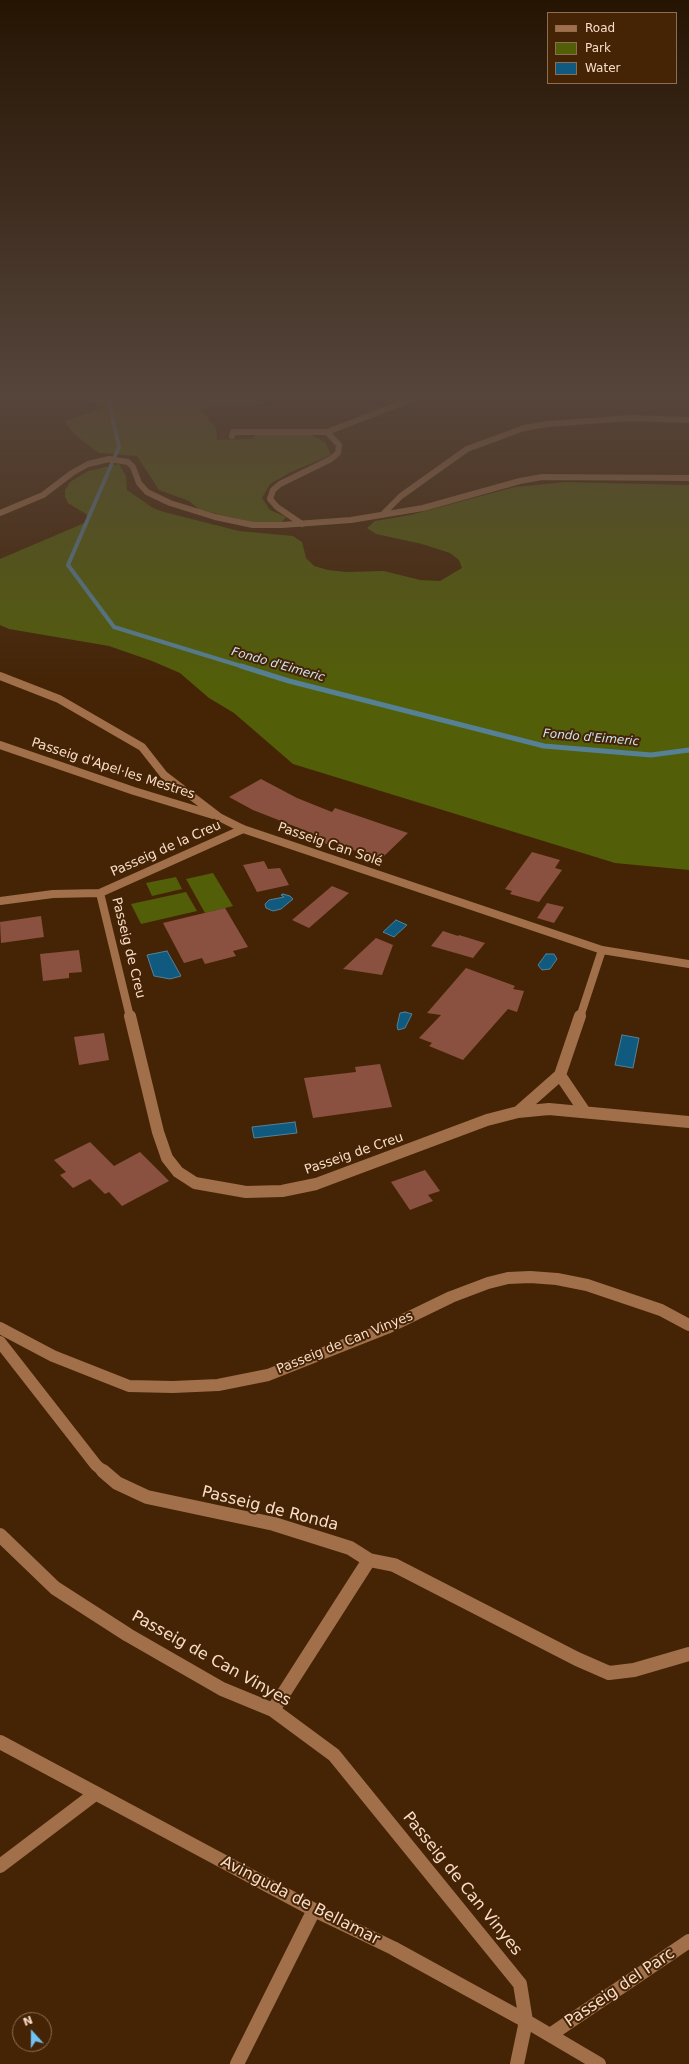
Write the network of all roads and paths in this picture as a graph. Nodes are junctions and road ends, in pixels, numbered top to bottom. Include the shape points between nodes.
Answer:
1 (44, 494) edge
2 (152, 494) edge
3 (272, 494) edge
4 (403, 494) edge
5 (472, 494) edge
6 (0, 513) edge
7 (384, 513) junction
8 (302, 524) junction
9 (0, 676) edge
10 (0, 745) edge
11 (219, 817) junction
12 (243, 829) junction
13 (100, 893) junction
14 (0, 901) edge
15 (602, 950) junction
16 (689, 964) edge
17 (560, 1075) junction
18 (518, 1112) junction
19 (585, 1112) junction
20 (689, 1122) edge
21 (689, 1325) edge
22 (0, 1328) edge
23 (0, 1342) edge
24 (0, 1535) edge
25 (368, 1560) junction
26 (689, 1654) edge
27 (273, 1710) junction
28 (0, 1742) edge
29 (95, 1794) junction
30 (0, 1866) edge
31 (314, 1910) junction
32 (689, 1941) edge
33 (526, 2021) junction
34 (550, 2035) junction
35 (236, 2064) edge
36 (516, 2064) edge
37 (599, 2064) edge

1 - 6 street
2 - 8 street via 170,503 215,517 253,525
3 - 8 street via 270,499 277,507
4 - 7 street
5 - 7 street via 423,508
7 - 8 street via 351,520
9 - 11 street, Passeig Can Solé via 59,699 142,746 164,775
10 - 11 street, Passeig d'Apel·les Mestres
11 - 12 street, Passeig Can Solé
12 - 13 street, Passeig de la Creu
12 - 15 street, Passeig Can Solé
13 - 14 street, Passeig de Creu via 53,894
13 - 18 street, Passeig de Creu via 158,1132 167,1158 178,1172 195,1183 246,1192 282,1191 316,1184 487,1120
15 - 16 street, Passeig Can Solé
15 - 17 street
17 - 18 street
17 - 19 street
18 - 19 street, Passeig de Creu
19 - 20 street, Passeig de Creu
21 - 22 street, Passeig de Can Vinyes via 662,1310 587,1285 557,1279 508,1278 451,1297 387,1328 268,1374 218,1385 173,1387 130,1386 52,1356
23 - 25 street, Passeig de Ronda via 96,1466 116,1483 147,1497 281,1526 350,1548
24 - 27 street, Passeig de Can Vinyes via 55,1588 128,1635 222,1689
25 - 26 street, Passeig de Ronda via 394,1566 577,1660 609,1673 634,1670
25 - 27 street
27 - 33 street, Passeig de Can Vinyes via 334,1755 510,1971 520,1984
28 - 29 street, Avinguda de Bellamar
29 - 30 street
29 - 31 street, Avinguda de Bellamar
31 - 33 street, Avinguda de Bellamar via 392,1948
31 - 35 street
32 - 34 street, Passeig del Parc
33 - 34 street, Avinguda de Bellamar
33 - 36 street
34 - 37 street, Avinguda de Bellamar

